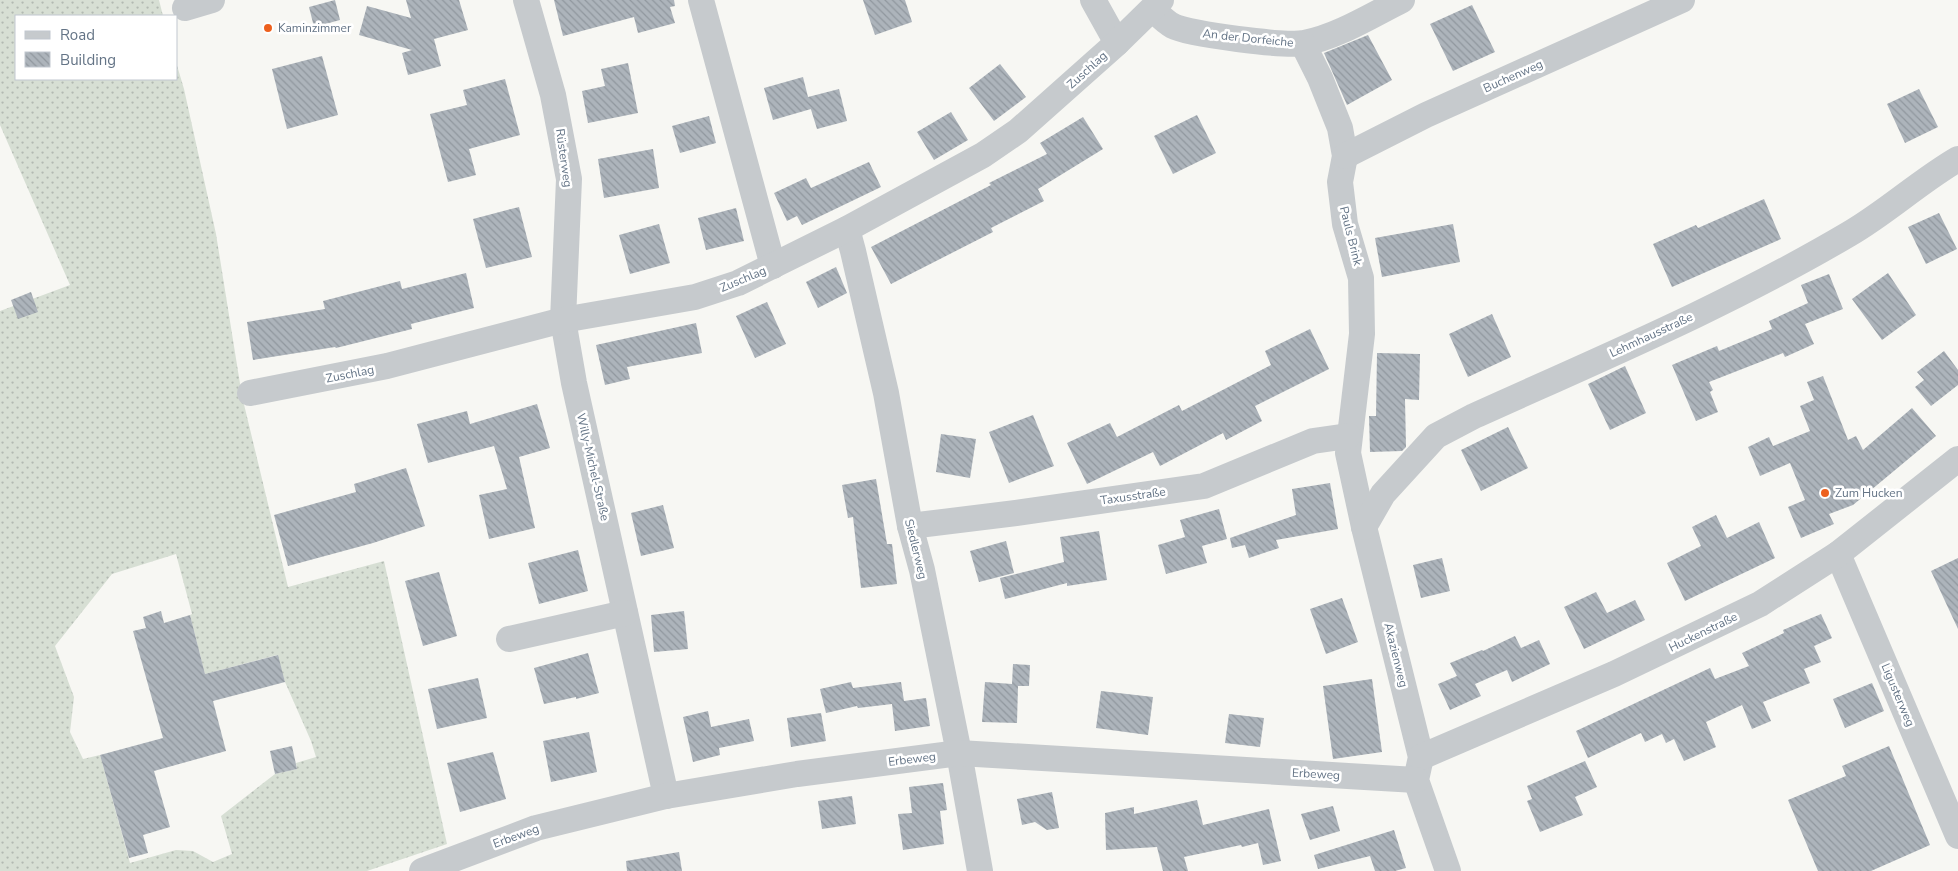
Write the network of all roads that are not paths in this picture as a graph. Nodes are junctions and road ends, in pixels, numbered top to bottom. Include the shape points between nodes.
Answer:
1 (212, 0) edge
2 (526, 0) edge
3 (701, 0) edge
4 (1093, 0) edge
5 (1402, 0) edge
6 (1682, 0) edge
7 (1157, 4) edge
8 (185, 8) dead end
9 (1117, 43) junction
10 (1303, 44) junction
11 (1345, 156) junction
12 (1958, 159) edge
13 (846, 229) junction
14 (773, 266) junction
15 (564, 320) junction
16 (250, 393) dead end
17 (1348, 436) junction
18 (1958, 459) edge
19 (910, 526) junction
20 (1364, 528) junction
21 (1838, 554) junction
22 (625, 613) junction
23 (509, 639) dead end
24 (959, 754) junction
25 (1419, 768) junction
26 (666, 796) junction
27 (1958, 836) edge
28 (422, 871) edge
29 (980, 871) edge
30 (1448, 871) edge

1 - 8 street
2 - 15 street, Rüsterweg via 553,95 569,179
3 - 14 street
4 - 9 street
5 - 10 street, An der Dorfeiche via 1326,37
6 - 11 street, Buchenweg via 1426,115
7 - 9 street, Zuschlag
7 - 10 street, An der Dorfeiche via 1164,21 1192,32
9 - 13 street, Zuschlag via 1018,130 984,155
10 - 11 street, Pauls Brink via 1340,128
11 - 17 street, Pauls Brink via 1340,182 1345,224 1361,278 1362,334
12 - 20 street, Lehmhausstraße via 1850,234 1722,303 1436,436 1383,494
13 - 14 street, Zuschlag
13 - 19 street, Siedlerweg via 886,393
14 - 15 street, Zuschlag via 738,283 695,297
15 - 16 street, Zuschlag via 387,366
15 - 22 street, Willy-Michel-Straße via 574,383
17 - 19 street, Taxusstraße via 1313,441 1204,486
17 - 20 street, Akazienweg via 1348,453
18 - 21 street, Huckenstraße
19 - 24 street, Siedlerweg
20 - 25 street, Akazienweg
21 - 25 street, Huckenstraße via 1760,604
21 - 27 street, Ligusterweg
22 - 23 street
22 - 26 street, Willy-Michel-Straße
24 - 25 street, Erbeweg
24 - 26 street, Erbeweg via 797,774
24 - 29 street, Siedlerweg
25 - 30 street, Akazienweg
26 - 28 street, Erbeweg via 536,828

